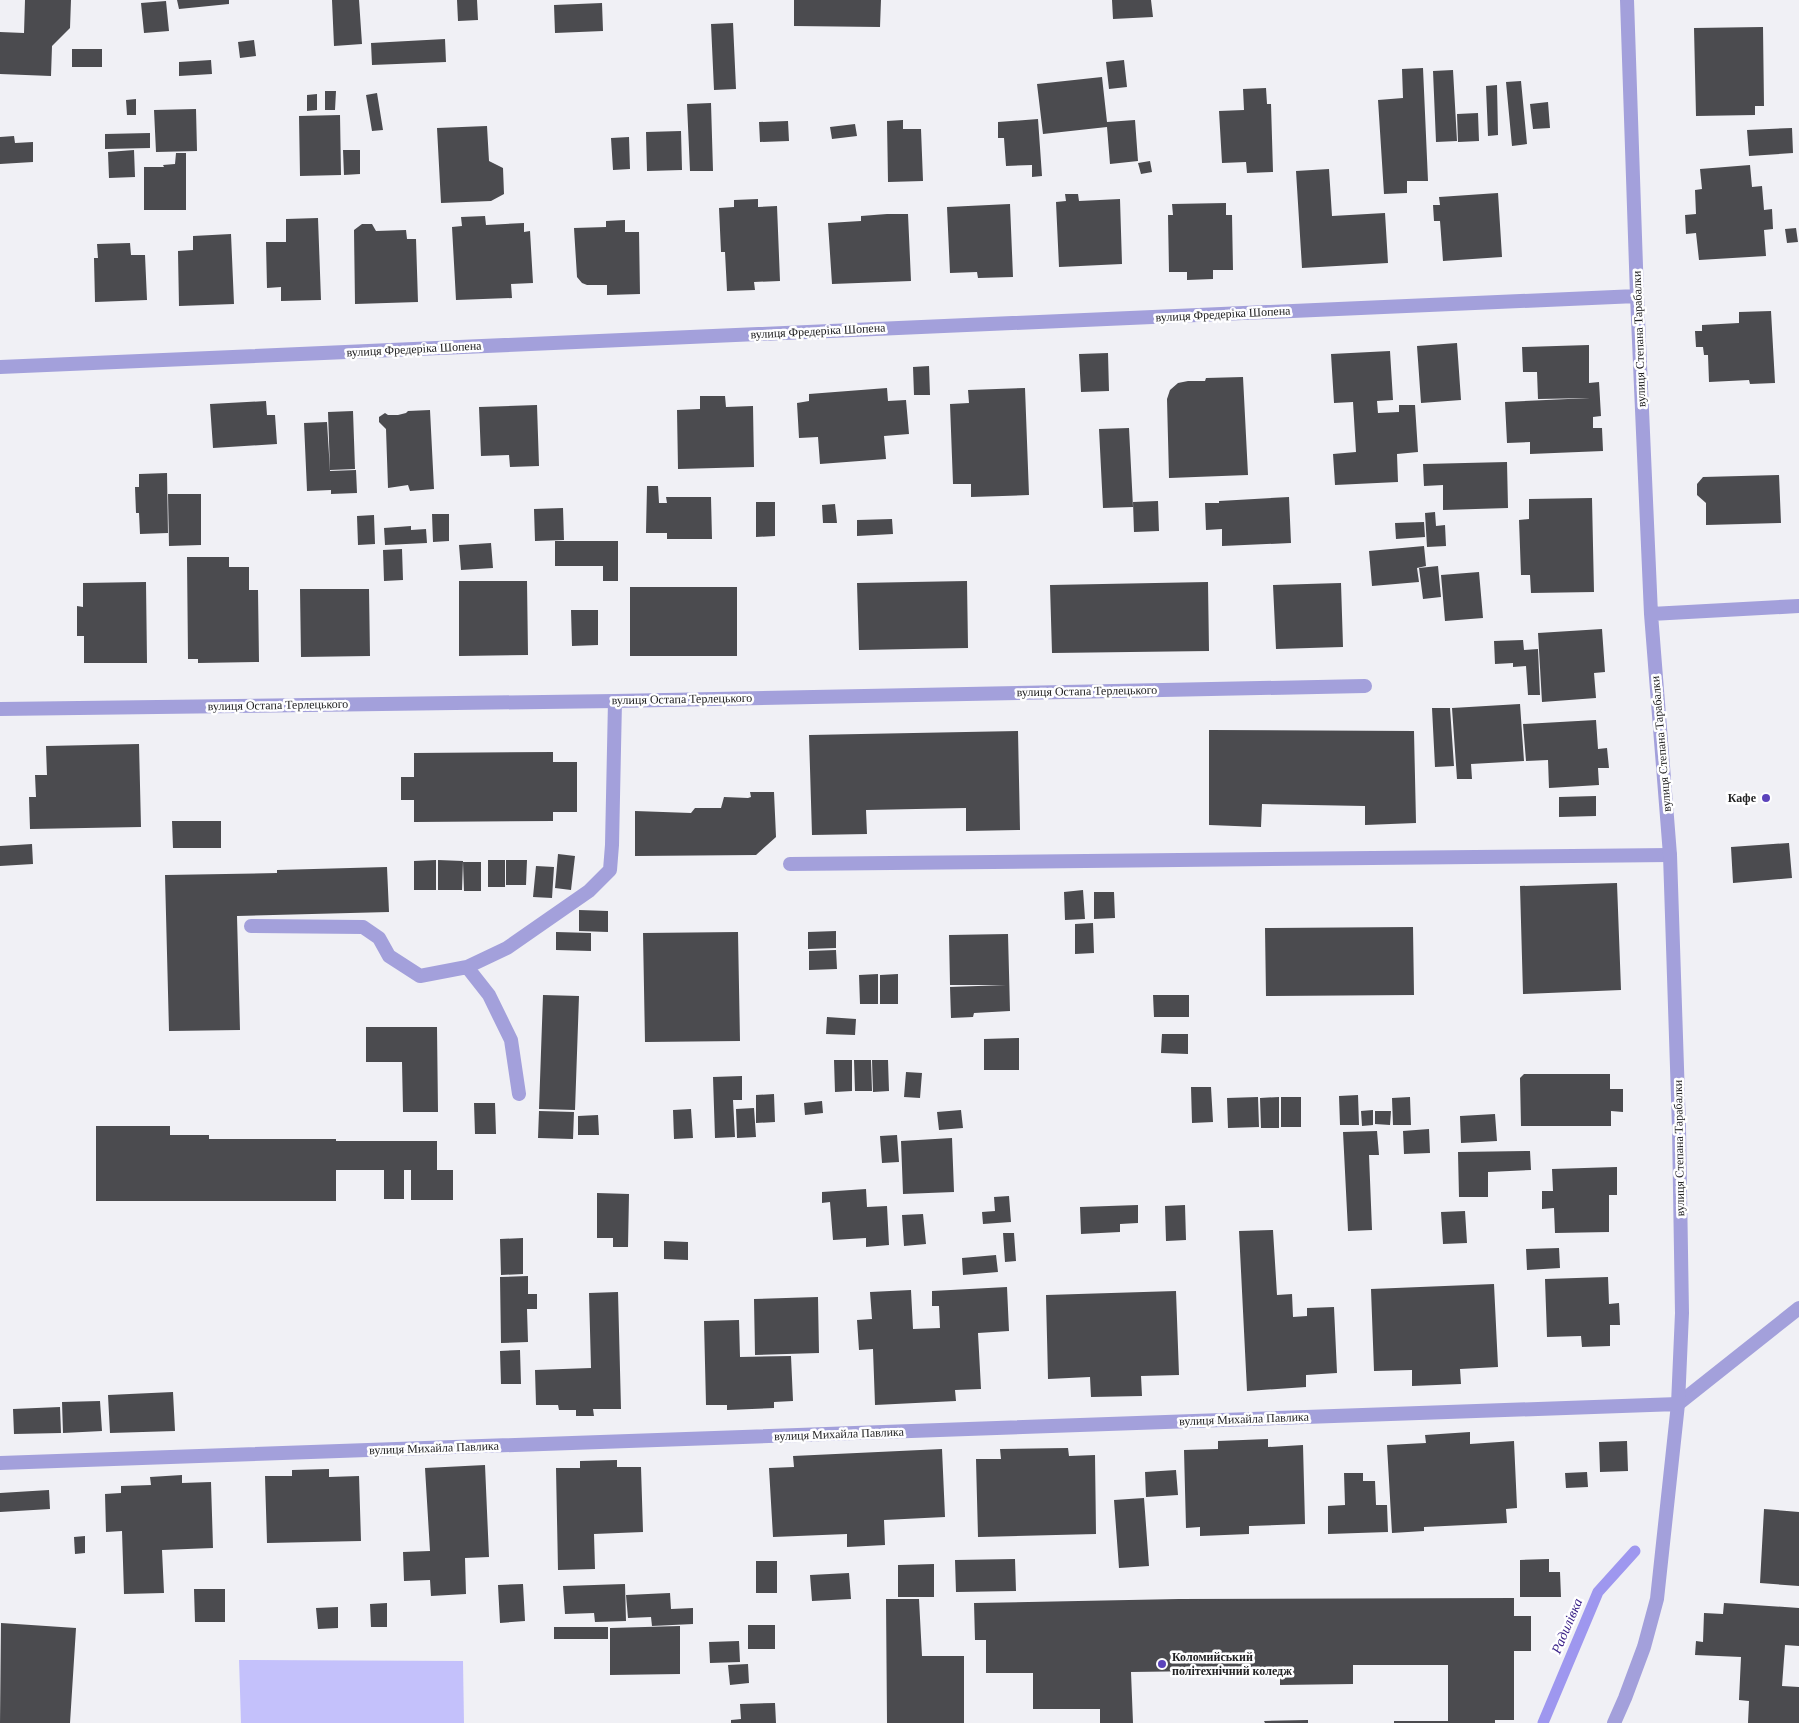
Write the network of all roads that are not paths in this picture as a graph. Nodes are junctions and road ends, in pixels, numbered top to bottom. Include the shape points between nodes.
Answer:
1 (1627, 0) edge
2 (1637, 296) junction
3 (0, 367) edge
4 (1799, 606) edge
5 (1651, 614) junction
6 (1365, 686) dead end
7 (615, 701) junction
8 (0, 709) edge
9 (1670, 856) junction
10 (790, 864) dead end
11 (251, 926) dead end
12 (467, 967) junction
13 (519, 1094) dead end
14 (1799, 1308) edge
15 (1678, 1404) junction
16 (0, 1463) edge
17 (1614, 1723) edge

1 - 2 street, вулиця Степана Тарабалки
2 - 3 street, вулиця Фредеріка Шопена
2 - 5 street, вулиця Степана Тарабалки
4 - 5 street
5 - 9 street, вулиця Степана Тарабалки
6 - 7 street, вулиця Остапа Терлецького
7 - 8 street, вулиця Остапа Терлецького
7 - 12 street via 610,870 588,891 507,948
9 - 10 street
9 - 15 street, вулиця Степана Тарабалки via 1682,1313
11 - 12 street via 363,927 379,938 389,956 420,976
12 - 13 street via 489,996 511,1040
14 - 15 street
15 - 16 street, вулиця Михайла Павлика
15 - 17 street, вулиця Степана Тарабалки via 1657,1599 1644,1647

